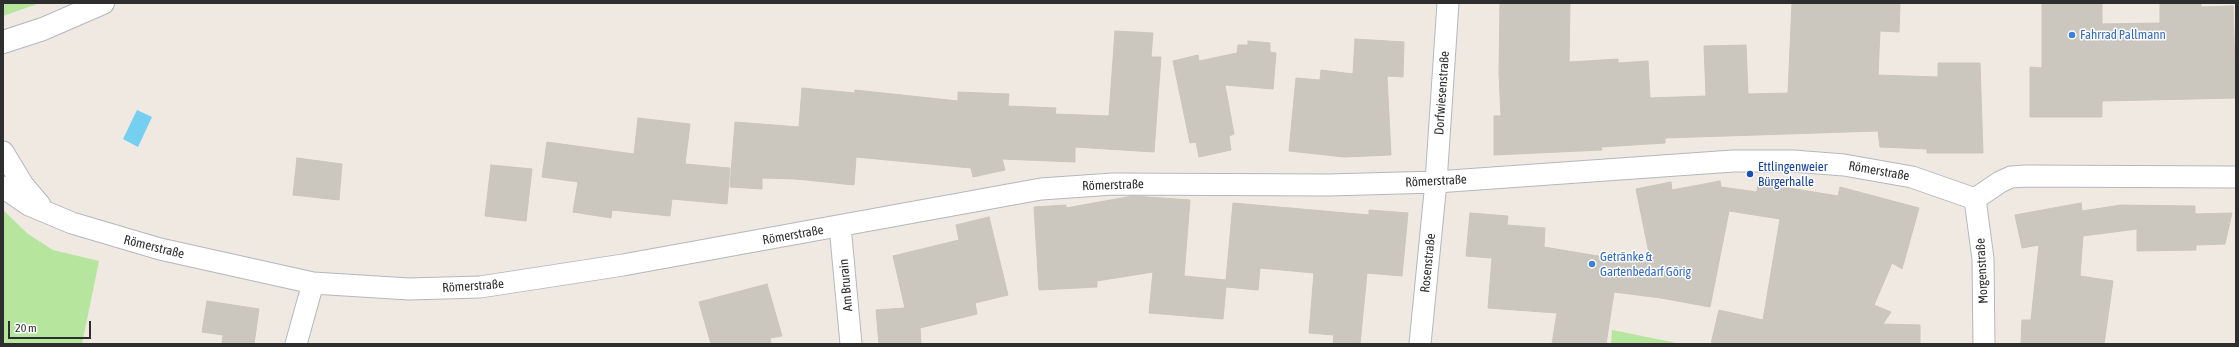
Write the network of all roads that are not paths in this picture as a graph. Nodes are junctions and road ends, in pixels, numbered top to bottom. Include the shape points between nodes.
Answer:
1 (103, 3) edge
2 (1448, 3) edge
3 (3, 42) edge
4 (3, 152) edge
5 (2236, 177) edge
6 (1436, 182) junction
7 (3, 187) edge
8 (1975, 199) junction
9 (50, 213) junction
10 (840, 226) junction
11 (313, 283) junction
12 (296, 344) edge
13 (851, 344) edge
14 (1420, 344) edge
15 (1984, 344) edge

1 - 3 main road via 43,29
2 - 6 street, Dorfwiesenstraße
4 - 9 street via 23,185
5 - 8 street via 2011,177
6 - 8 street, Römerstraße via 1733,161 1793,161 1844,165 1912,177
6 - 10 street, Römerstraße via 1329,185 1113,184 1063,187
6 - 14 street, Rosenstraße
7 - 9 street, Römerstraße via 29,206
8 - 15 street, Morgenstraße via 1983,259
9 - 11 street, Römerstraße via 96,232
10 - 11 street, Römerstraße via 623,266 480,287 409,289
10 - 13 street, Am Brurain
11 - 12 street

